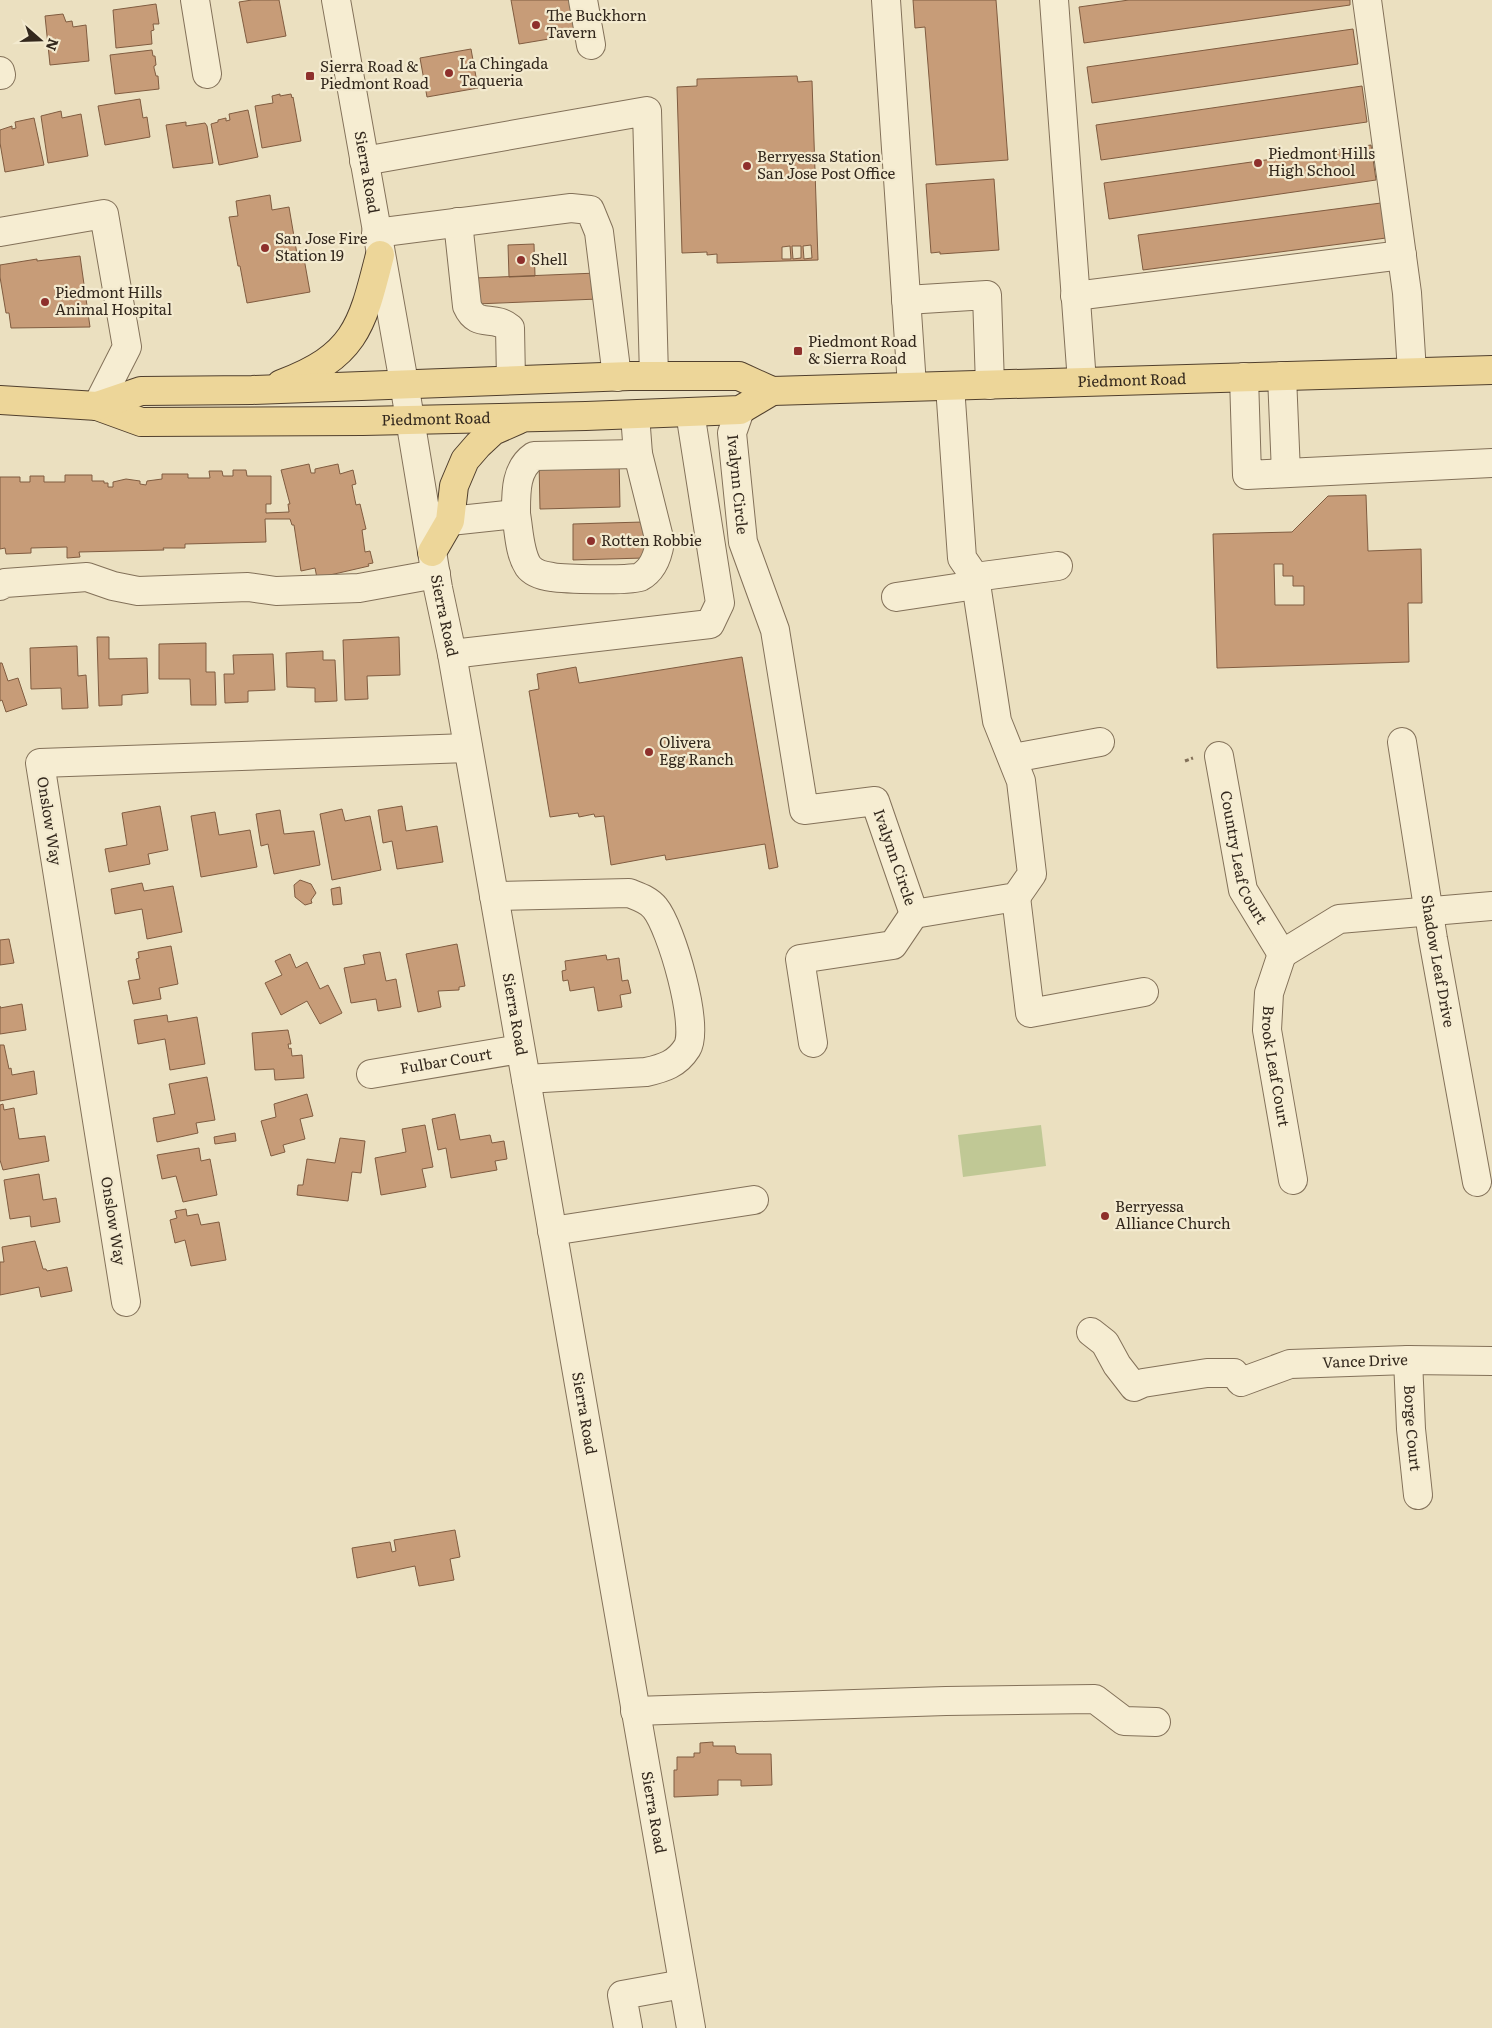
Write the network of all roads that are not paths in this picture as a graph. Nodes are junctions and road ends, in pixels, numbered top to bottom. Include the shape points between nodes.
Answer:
1 (195, 0) edge
2 (336, 0) edge
3 (583, 0) edge
4 (886, 0) edge
5 (1054, 0) edge
6 (1366, 0) edge
7 (591, 45) dead end
8 (207, 74) dead end
9 (364, 161) junction
10 (458, 222) junction
11 (0, 232) edge
12 (378, 244) junction
13 (1402, 255) junction
14 (1075, 296) junction
15 (906, 300) junction
16 (1492, 370) edge
17 (1412, 372) junction
18 (654, 376) junction
19 (1282, 376) junction
20 (617, 377) junction
21 (1244, 377) junction
22 (511, 380) junction
23 (1082, 382) junction
24 (404, 383) junction
25 (990, 385) junction
26 (912, 386) junction
27 (950, 386) junction
28 (266, 390) junction
29 (772, 391) junction
30 (0, 400) edge
31 (97, 406) junction
32 (740, 410) junction
33 (690, 412) junction
34 (635, 415) junction
35 (524, 417) junction
36 (409, 420) junction
37 (638, 454) junction
38 (1492, 463) edge
39 (1286, 473) junction
40 (516, 514) junction
41 (450, 521) junction
42 (434, 563) junction
43 (1058, 566) dead end
44 (976, 581) junction
45 (0, 586) edge
46 (896, 596) dead end
47 (452, 654) junction
48 (1100, 742) dead end
49 (1402, 742) dead end
50 (468, 748) junction
51 (1220, 756) dead end
52 (1012, 758) junction
53 (494, 896) junction
54 (1016, 897) junction
55 (1492, 906) edge
56 (1428, 910) junction
57 (914, 914) junction
58 (1282, 954) junction
59 (1144, 992) dead end
60 (813, 1042) dead end
61 (520, 1049) junction
62 (371, 1074) dead end
63 (526, 1079) junction
64 (1293, 1180) dead end
65 (1477, 1182) dead end
66 (754, 1200) dead end
67 (552, 1232) junction
68 (126, 1302) dead end
69 (1090, 1332) dead end
70 (1408, 1360) junction
71 (1492, 1361) edge
72 (1418, 1495) dead end
73 (635, 1711) junction
74 (1156, 1722) dead end
75 (684, 1984) junction
76 (628, 2028) edge
77 (691, 2028) edge

1 - 8 street
2 - 9 street, Sierra Road
3 - 7 street
4 - 15 street
5 - 14 street
6 - 13 street
9 - 12 street, Sierra Road
9 - 18 street via 647,111
10 - 12 street
10 - 20 street via 571,208 590,210 599,232
10 - 22 street via 467,306 477,319 502,322 510,328
11 - 31 street via 104,214 127,347
12 - 24 street, Sierra Road
12 - 28 main road via 367,304 346,345 328,361 300,377
13 - 14 street
13 - 17 street
14 - 23 street
15 - 25 street via 986,296
15 - 26 street
16 - 17 main road, Piedmont Road
17 - 19 main road, Piedmont Road
18 - 20 main road, Piedmont Road
18 - 29 main road, Piedmont Road via 739,376
19 - 21 main road, Piedmont Road
19 - 39 street
20 - 22 main road, Piedmont Road
21 - 23 main road, Piedmont Road
21 - 39 street via 1247,475
22 - 24 main road, Piedmont Road
23 - 25 main road, Piedmont Road
24 - 28 main road, Piedmont Road
24 - 36 street, Sierra Road
25 - 27 main road, Piedmont Road
26 - 27 main road, Piedmont Road
26 - 29 main road, Piedmont Road
27 - 44 street via 962,558
28 - 31 main road, Piedmont Road via 140,391
29 - 32 main road, Piedmont Road
30 - 31 main road, Piedmont Road
31 - 36 main road, Piedmont Road via 141,422
32 - 33 main road, Piedmont Road
32 - 57 street, Ivalynn Circle via 732,433 743,542 776,630 804,810 875,800
33 - 34 main road, Piedmont Road
33 - 47 street via 720,603 710,624
34 - 35 main road, Piedmont Road
34 - 37 street
35 - 36 main road, Piedmont Road
35 - 41 main road via 493,431 465,460 454,486
36 - 42 street, Sierra Road
37 - 40 street via 534,456 519,476
37 - 40 street via 660,542 658,556 639,578 566,578 538,574 528,567
38 - 39 street
40 - 41 street
41 - 42 main road
42 - 45 street via 359,588 285,590 248,586 138,591 87,577 4,583
42 - 47 street, Sierra Road
43 - 44 street
44 - 46 street
44 - 52 street via 997,721
47 - 50 street, Sierra Road
48 - 52 street
49 - 56 street, Shadow Leaf Drive
50 - 53 street, Sierra Road
50 - 68 street, Onslow Way via 40,763
51 - 58 street, Country Leaf Court via 1243,890
52 - 54 street via 1021,781 1032,874
53 - 61 street, Sierra Road
53 - 63 street via 629,893 646,900 666,925 678,959 690,1018 689,1046 676,1062 663,1068 646,1072
54 - 57 street, Ivalynn Circle
54 - 59 street via 1030,1013
55 - 56 street
56 - 58 street via 1338,919
56 - 65 street, Shadow Leaf Drive
57 - 60 street via 893,945 800,959
58 - 64 street, Brook Leaf Court via 1269,993 1266,1030
61 - 62 street, Fulbar Court
61 - 63 street, Sierra Road
63 - 67 street, Sierra Road
66 - 67 street
67 - 73 street, Sierra Road
69 - 70 street, Vance Drive via 1105,1344 1134,1387 1208,1373 1234,1373 1241,1382 1290,1364
70 - 71 street, Vance Drive
70 - 72 street, Borge Court
73 - 74 street via 946,1700 1095,1699 1124,1722
73 - 75 street, Sierra Road
75 - 76 street via 622,1996
75 - 77 street, Sierra Road

